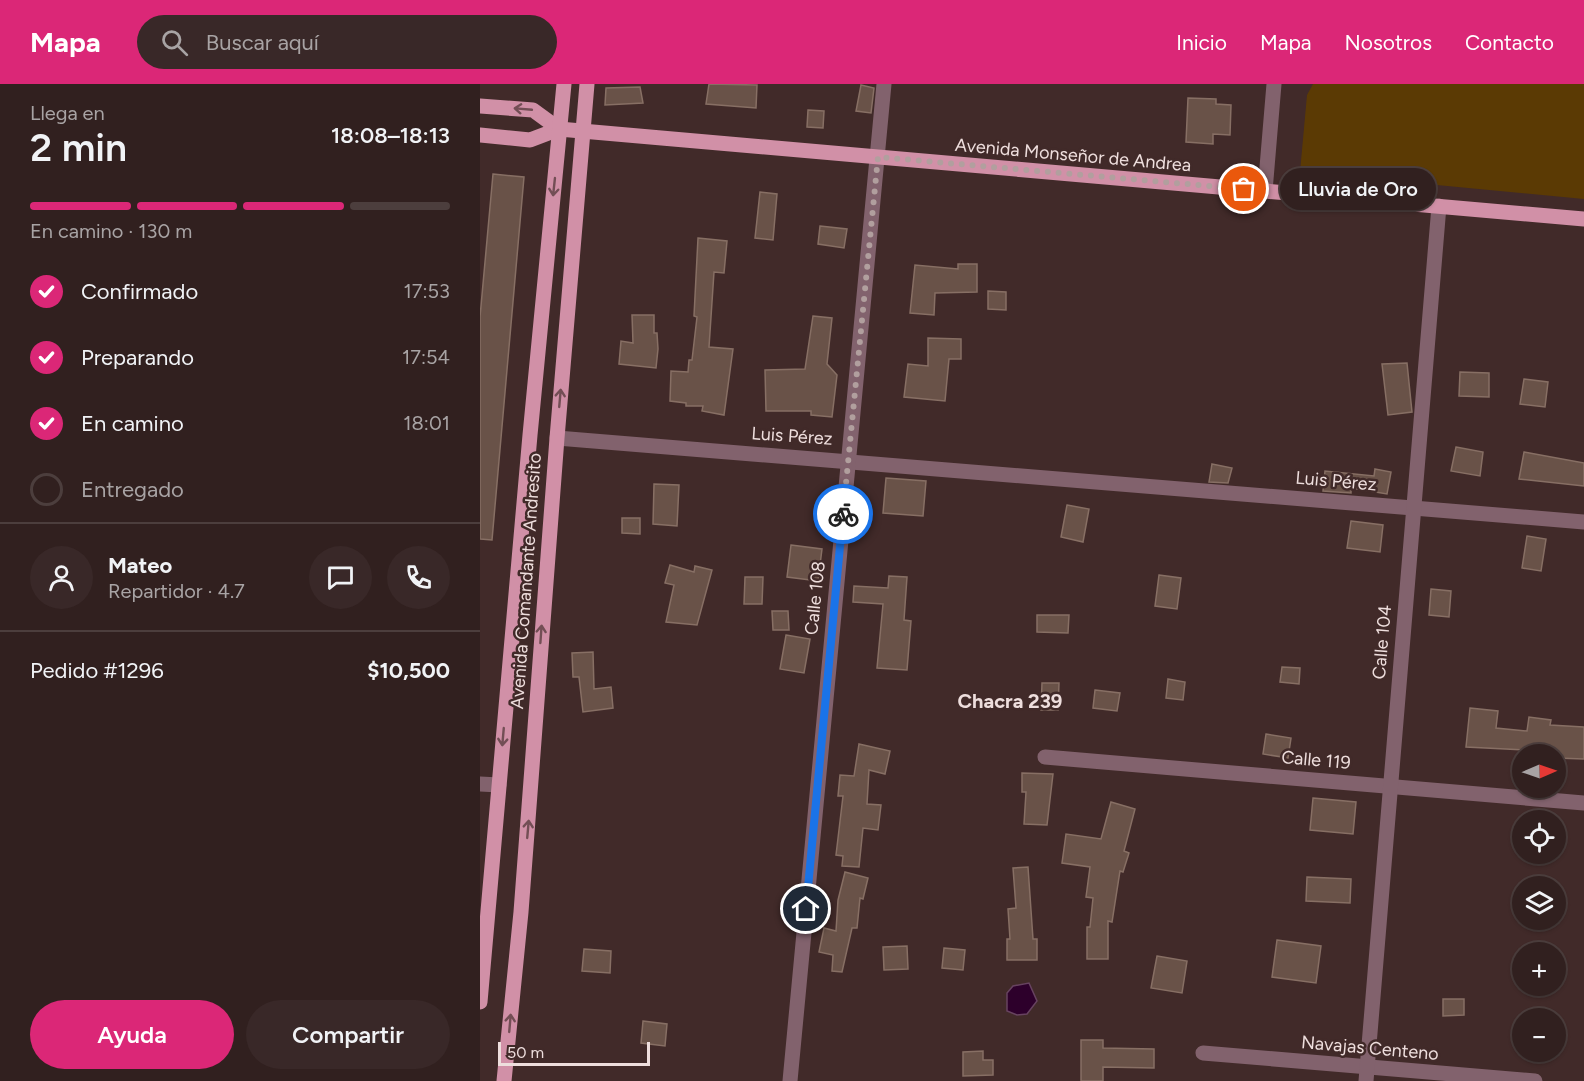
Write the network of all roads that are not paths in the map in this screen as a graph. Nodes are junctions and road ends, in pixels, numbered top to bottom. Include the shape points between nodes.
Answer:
1 (564, 84) edge
2 (587, 84) edge
3 (884, 84) edge
4 (1274, 84) edge
5 (480, 106) edge
6 (559, 129) junction
7 (583, 131) junction
8 (480, 135) edge
9 (878, 157) junction
10 (1265, 191) junction
11 (1439, 206) junction
12 (1584, 219) edge
13 (557, 438) junction
14 (849, 460) junction
15 (1413, 507) junction
16 (1584, 522) edge
17 (1045, 757) dead end
18 (480, 784) edge
19 (499, 785) junction
20 (1389, 786) junction
21 (1584, 802) edge
22 (480, 1002) edge
23 (1203, 1053) dead end
24 (1367, 1074) edge
25 (504, 1081) edge
26 (790, 1081) edge
27 (1535, 1081) edge

1 - 6 main road, Avenida Comandante Andresito
2 - 7 main road, Avenida Comandante Andresito
3 - 9 street, Calle 108
4 - 10 street
6 -> 5 main road via 533,110
6 - 7 main road, Avenida Monseñor de Andrea
6 - 8 main road, Avenida Monseñor de Andrea via 530,140
6 -> 19 main road, Avenida Comandante Andresito
7 - 9 main road, Avenida Monseñor de Andrea
13 -> 7 main road, Avenida Comandante Andresito
9 - 10 main road, Avenida Monseñor de Andrea
9 - 14 street, Calle 108
10 - 11 main road, Avenida Monseñor de Andrea
11 - 12 main road, Avenida Monseñor de Andrea
11 - 15 street, Calle 104
13 - 14 street, Luis Pérez
25 -> 13 main road, Avenida Comandante Andresito via 521,912
14 - 15 street, Luis Pérez
14 - 26 street, Calle 108
15 - 16 street, Luis Pérez
15 - 20 street, Calle 104
17 - 20 street, Calle 119
18 - 19 street
19 - 22 main road, Avenida Comandante Andresito
20 - 21 street, Calle 119
20 - 24 street, Calle 104
23 - 24 street, Navajas Centeno
24 - 27 street, Navajas Centeno

